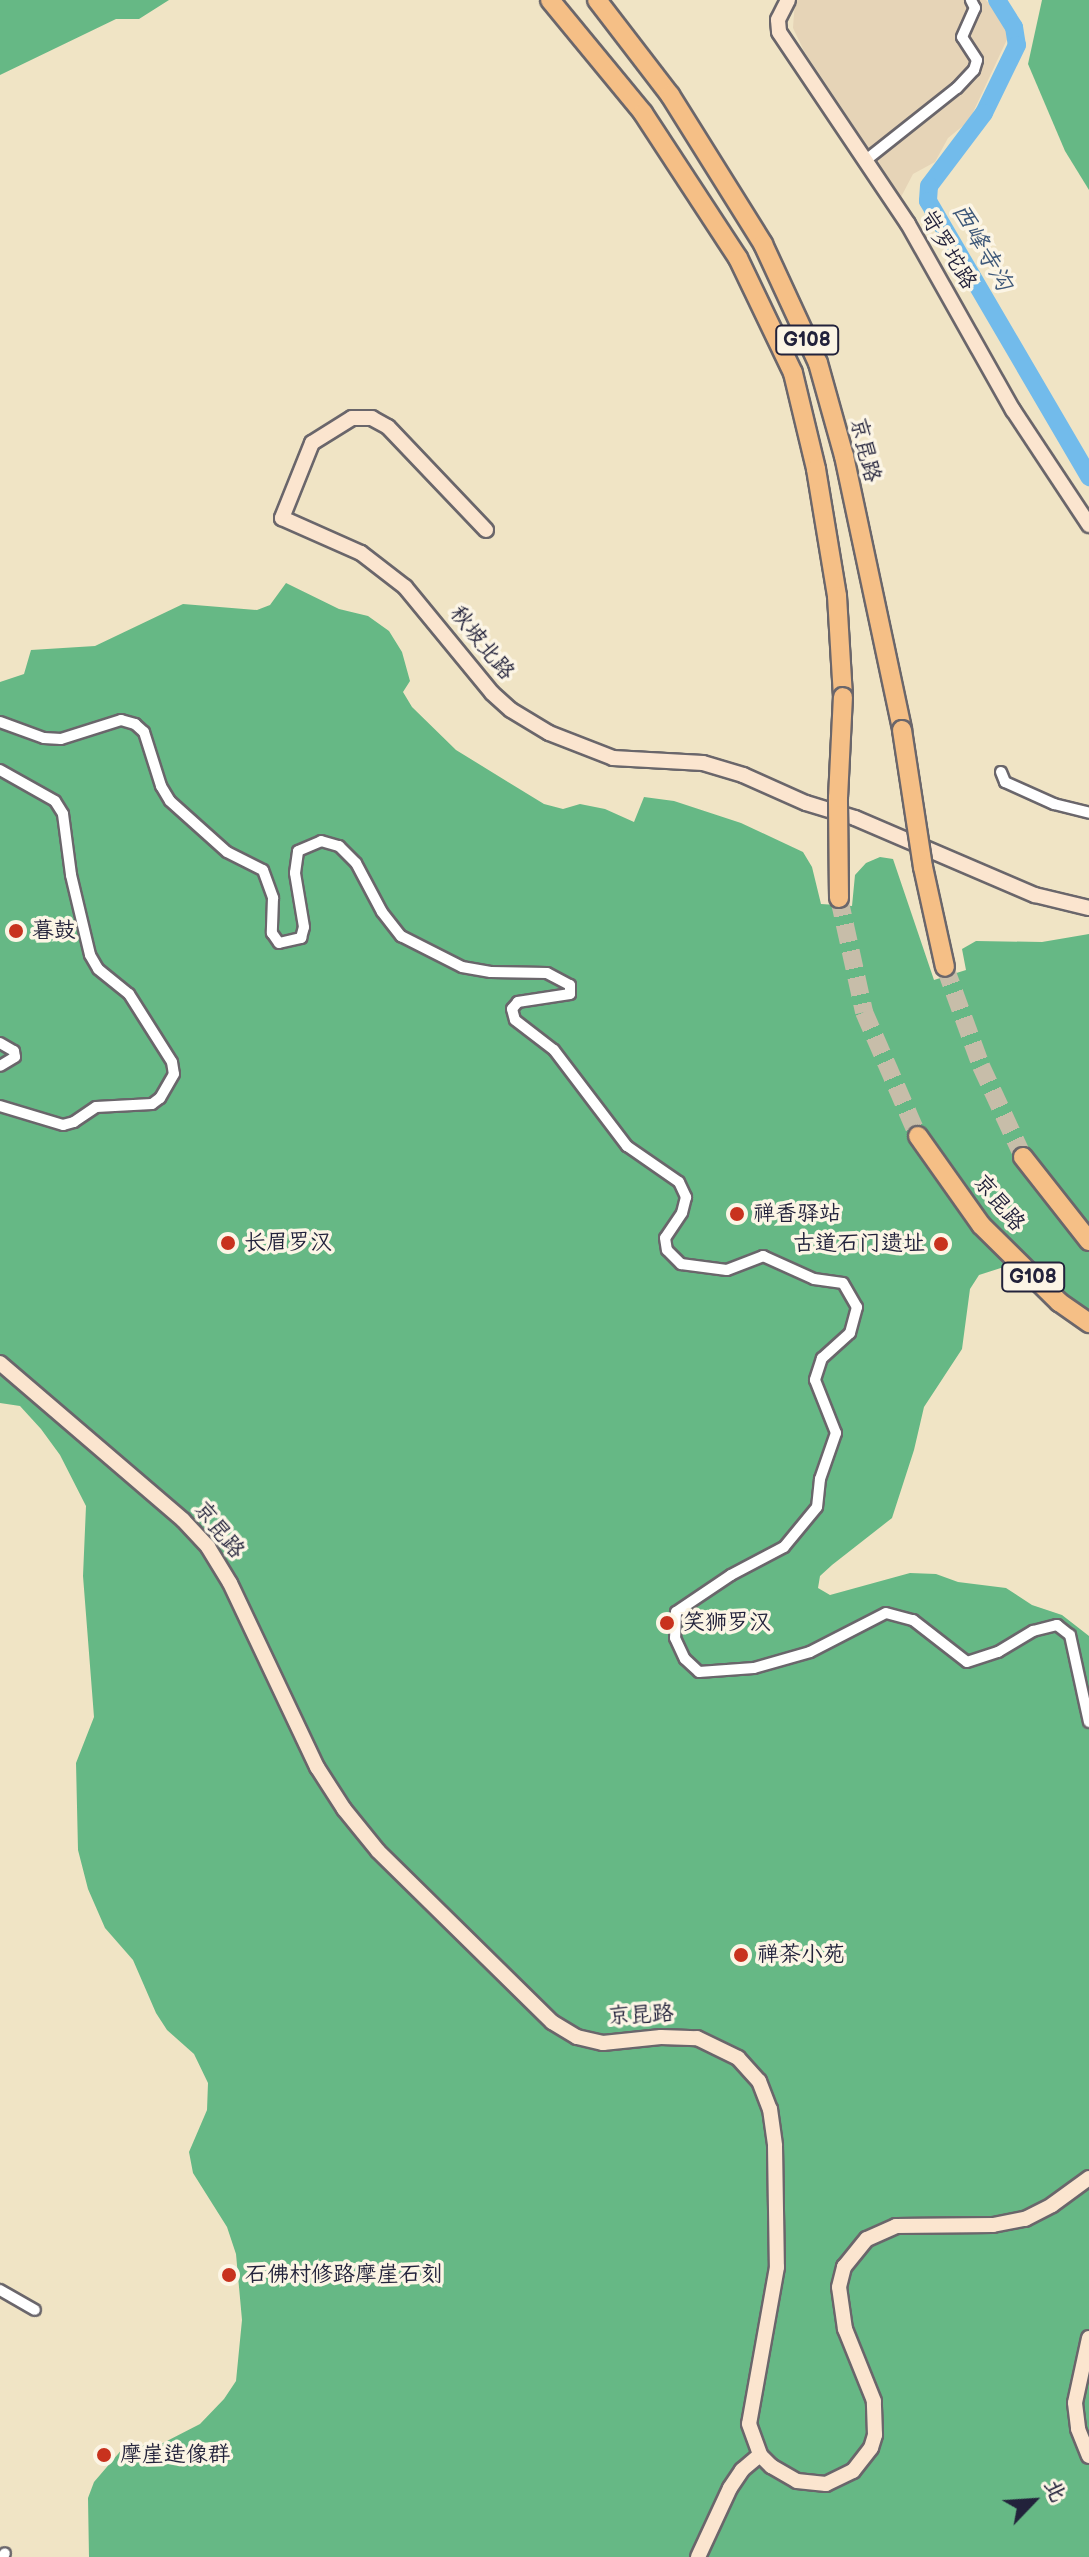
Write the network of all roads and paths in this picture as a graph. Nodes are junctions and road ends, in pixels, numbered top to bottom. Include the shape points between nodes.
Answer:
1 (550, 0) edge
2 (597, 0) edge
3 (788, 0) edge
4 (971, 0) edge
5 (866, 160) junction
6 (1089, 525) edge
7 (486, 530) dead end
8 (0, 722) edge
9 (0, 770) edge
10 (1001, 772) dead end
11 (1089, 813) edge
12 (839, 898) tunnel mouth
13 (1089, 908) edge
14 (945, 967) tunnel mouth
15 (0, 1043) edge
16 (0, 1066) edge
17 (0, 1106) edge
18 (918, 1136) tunnel mouth
19 (1023, 1157) tunnel mouth
20 (1089, 1241) edge
21 (1089, 1323) edge
22 (0, 1363) edge
23 (1089, 1722) edge
24 (1089, 2178) edge
25 (0, 2290) edge
26 (35, 2310) dead end
27 (1089, 2338) edge
28 (760, 2455) junction
29 (1089, 2456) edge
30 (698, 2557) edge

1 - 12 highway, G108, bridge via 643,113 738,258 793,373 837,596 843,697
2 - 14 highway, 京昆路 / G108, bridge via 670,95 763,244 818,363 844,456 902,730
3 - 5 main road, 岢罗坨路 via 778,20 779,32
4 - 5 street via 975,8 962,37 977,60 974,70
5 - 6 main road, 岢罗坨路 via 953,299 1036,448
7 - 13 main road, 秋坡北路 via 388,427 372,418 352,418 312,443 282,518 361,553 405,587 492,693 549,733 613,758 703,763 743,775 1035,895
8 - 23 street via 61,739 121,720 135,724 144,732 170,801 214,842 263,870 273,898 272,933 279,943 301,938 298,851 321,841 339,846 356,863 401,936 462,967 547,973 570,985 570,994 518,1002 512,1009 515,1020 554,1050 627,1146 679,1182 686,1197 665,1238 667,1250 681,1264 727,1270 763,1256 814,1279 843,1283 857,1307 850,1333 822,1358 815,1380 836,1433 820,1479 817,1507 784,1547 676,1612 675,1638 699,1672 754,1668 810,1652 886,1613 913,1620 967,1662 1057,1625 1070,1635
9 - 17 street via 55,801 63,814 90,955 98,969 129,994 172,1062 174,1074 152,1104 96,1107 63,1125
10 - 11 street via 1005,782
15 - 16 street via 15,1057
18 - 21 highway, 京昆路 / G108 via 981,1225 1059,1302
19 - 20 highway, 京昆路 / G108
22 - 28 main road, 京昆路 via 208,1547 317,1767 344,1809 378,1851 552,2022 577,2037 603,2043 681,2036 710,2042 738,2058 759,2081 773,2124 778,2250 749,2424
24 - 28 main road via 1025,2219 993,2225 896,2226 867,2239 844,2267 839,2287 845,2329 874,2401 871,2448 853,2471 826,2484 784,2475
25 - 26 street
27 - 29 main road via 1075,2403
28 - 30 main road via 730,2488

